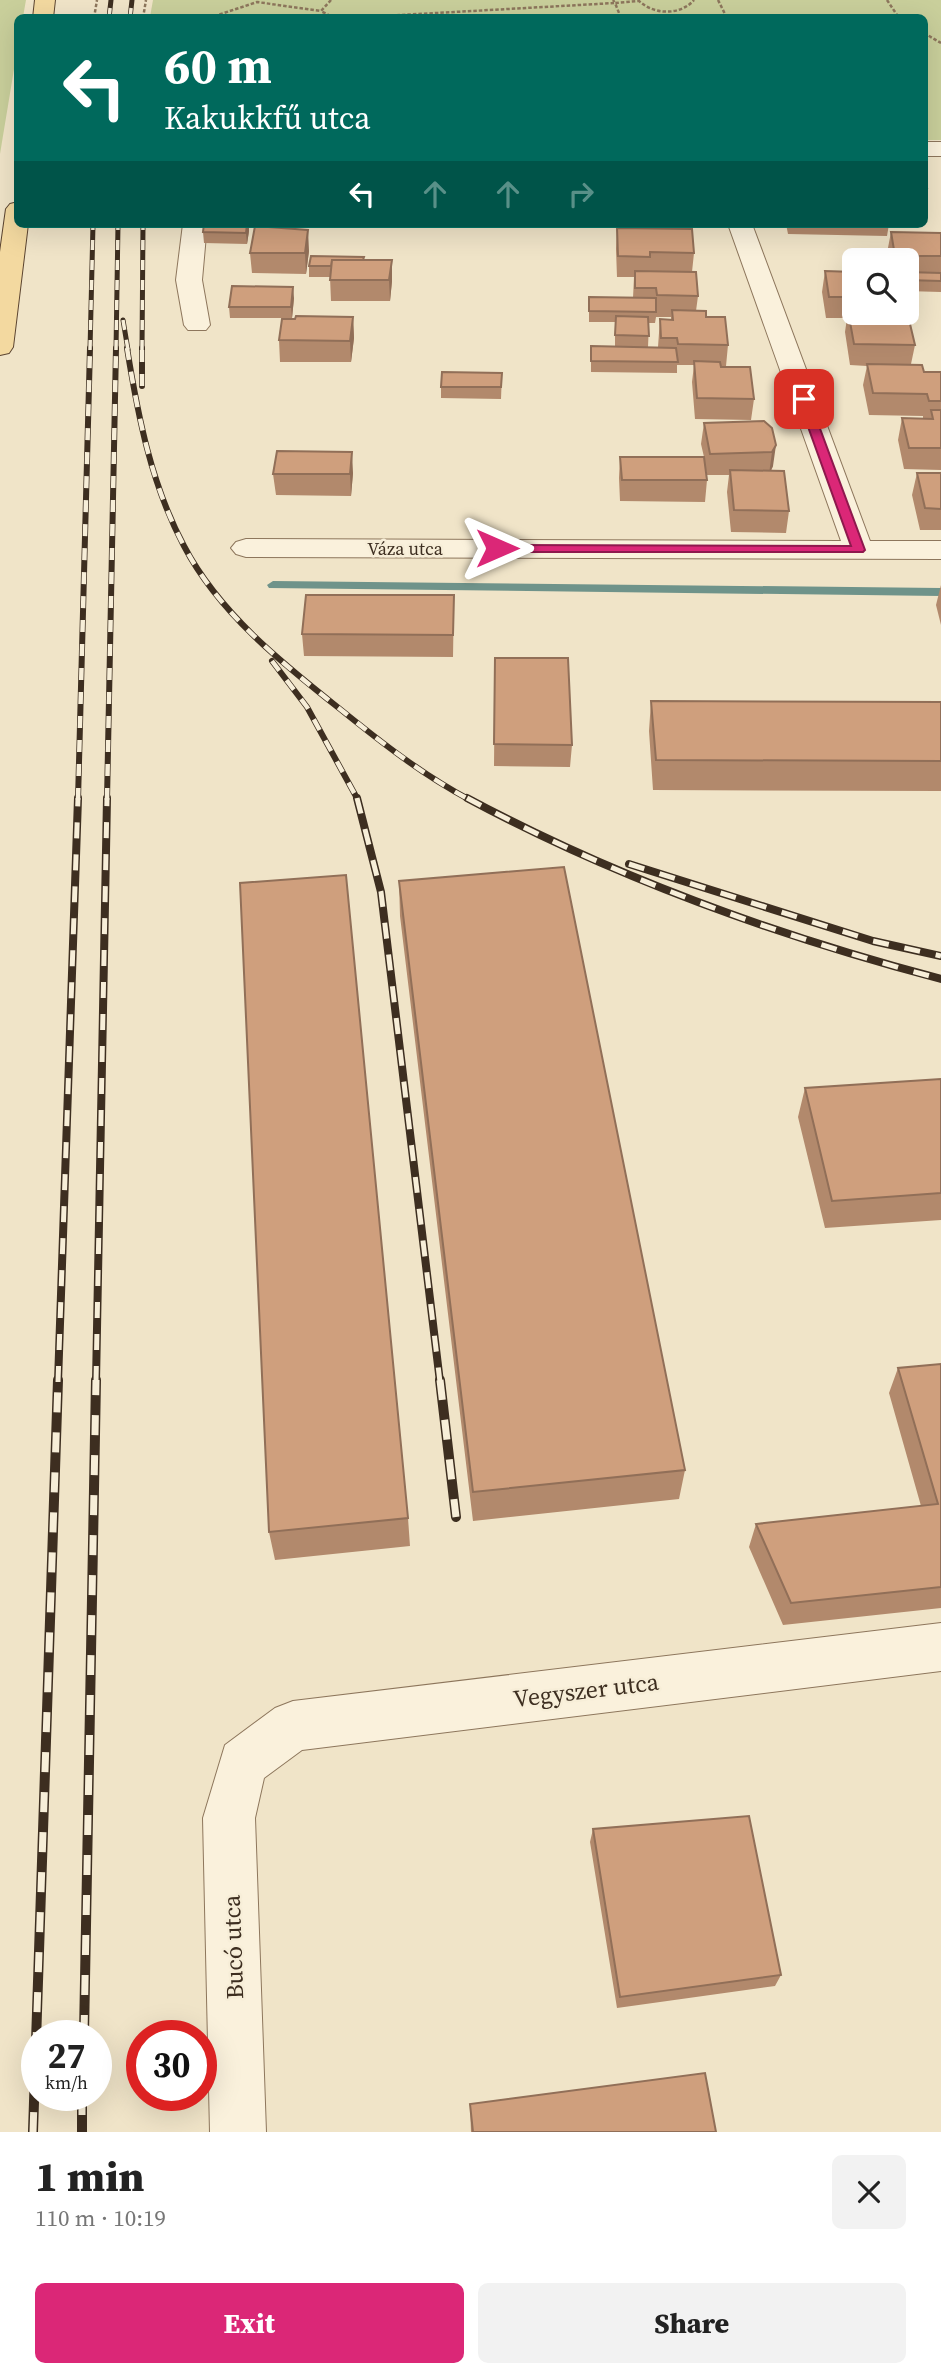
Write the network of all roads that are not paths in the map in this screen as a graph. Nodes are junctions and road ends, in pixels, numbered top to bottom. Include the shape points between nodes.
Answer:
1 (16, 228) edge
2 (195, 228) edge
3 (741, 228) edge
4 (197, 325) dead end
5 (0, 347) edge
6 (246, 548) dead end
7 (859, 550) junction
8 (941, 550) edge
9 (941, 1647) edge
10 (243, 1763) joint
11 (237, 2132) edge

1 - 5 main road
2 - 4 street via 189,280
3 - 7 street
6 - 7 street, Váza utca
7 - 8 street, Váza utca
9 - 10 street, Vegyszer utca via 293,1726
10 - 11 street, Bucó utca via 229,1818

